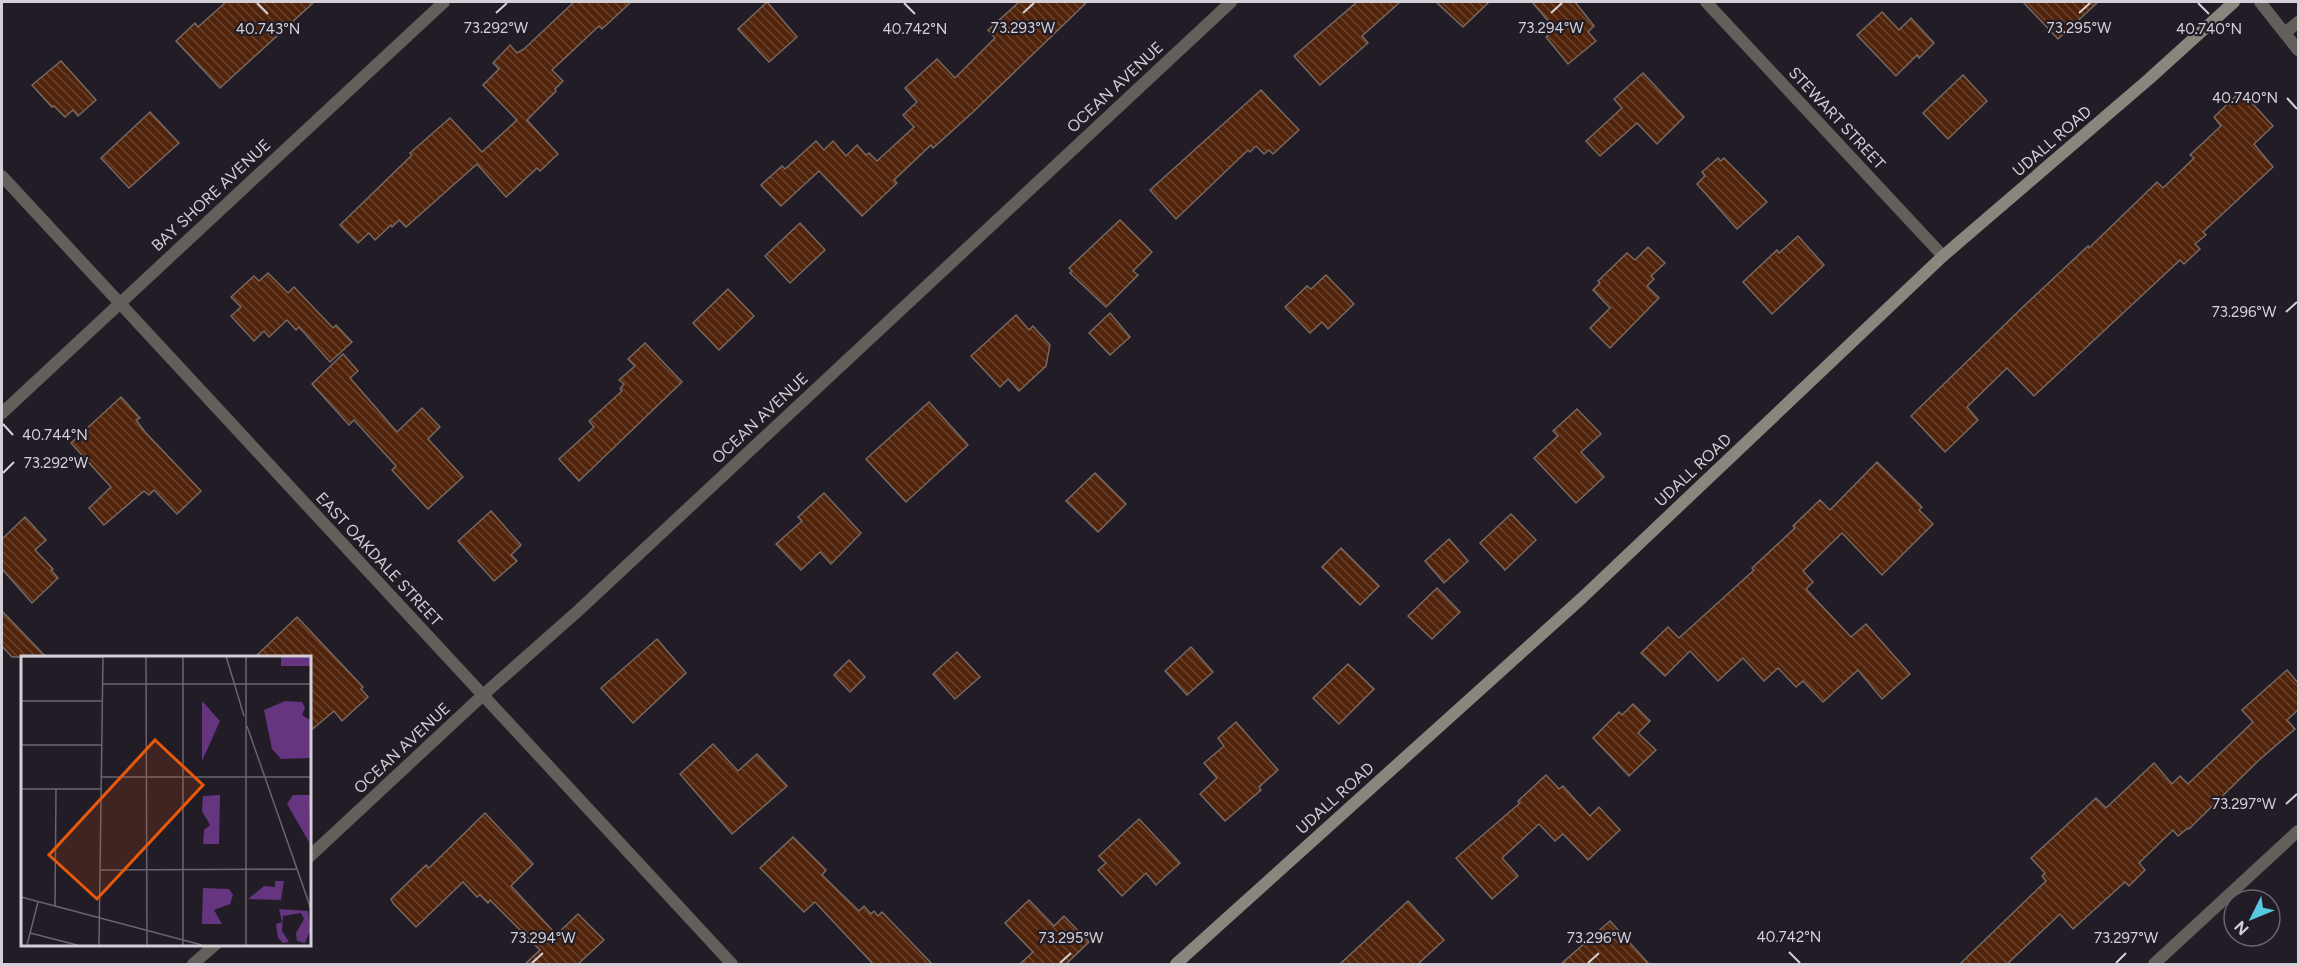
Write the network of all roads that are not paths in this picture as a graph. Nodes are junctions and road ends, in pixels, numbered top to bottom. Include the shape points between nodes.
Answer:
1 (444, 2) edge
2 (1232, 2) edge
3 (1706, 2) edge
4 (2234, 2) edge
5 (2260, 2) edge
6 (2298, 22) edge
7 (2285, 33) junction
8 (2298, 50) edge
9 (2, 176) edge
10 (1943, 256) junction
11 (119, 303) junction
12 (2, 413) edge
13 (483, 695) junction
14 (2298, 831) edge
15 (310, 856) edge
16 (215, 945) edge
17 (193, 964) edge
18 (732, 964) edge
19 (1176, 964) edge
20 (2154, 964) edge

1 - 11 street, BAY SHORE AVENUE
2 - 13 street, OCEAN AVENUE
3 - 10 street, STEWART STREET
4 - 10 street, UDALL ROAD
5 - 7 street
6 - 7 street
7 - 8 street
9 - 11 street, EAST OAKDALE STREET
10 - 19 street, UDALL ROAD via 1574,606
11 - 12 street, BAY SHORE AVENUE
11 - 13 street, EAST OAKDALE STREET
13 - 15 street, OCEAN AVENUE
13 - 18 street, EAST OAKDALE STREET
14 - 20 street
16 - 17 street

